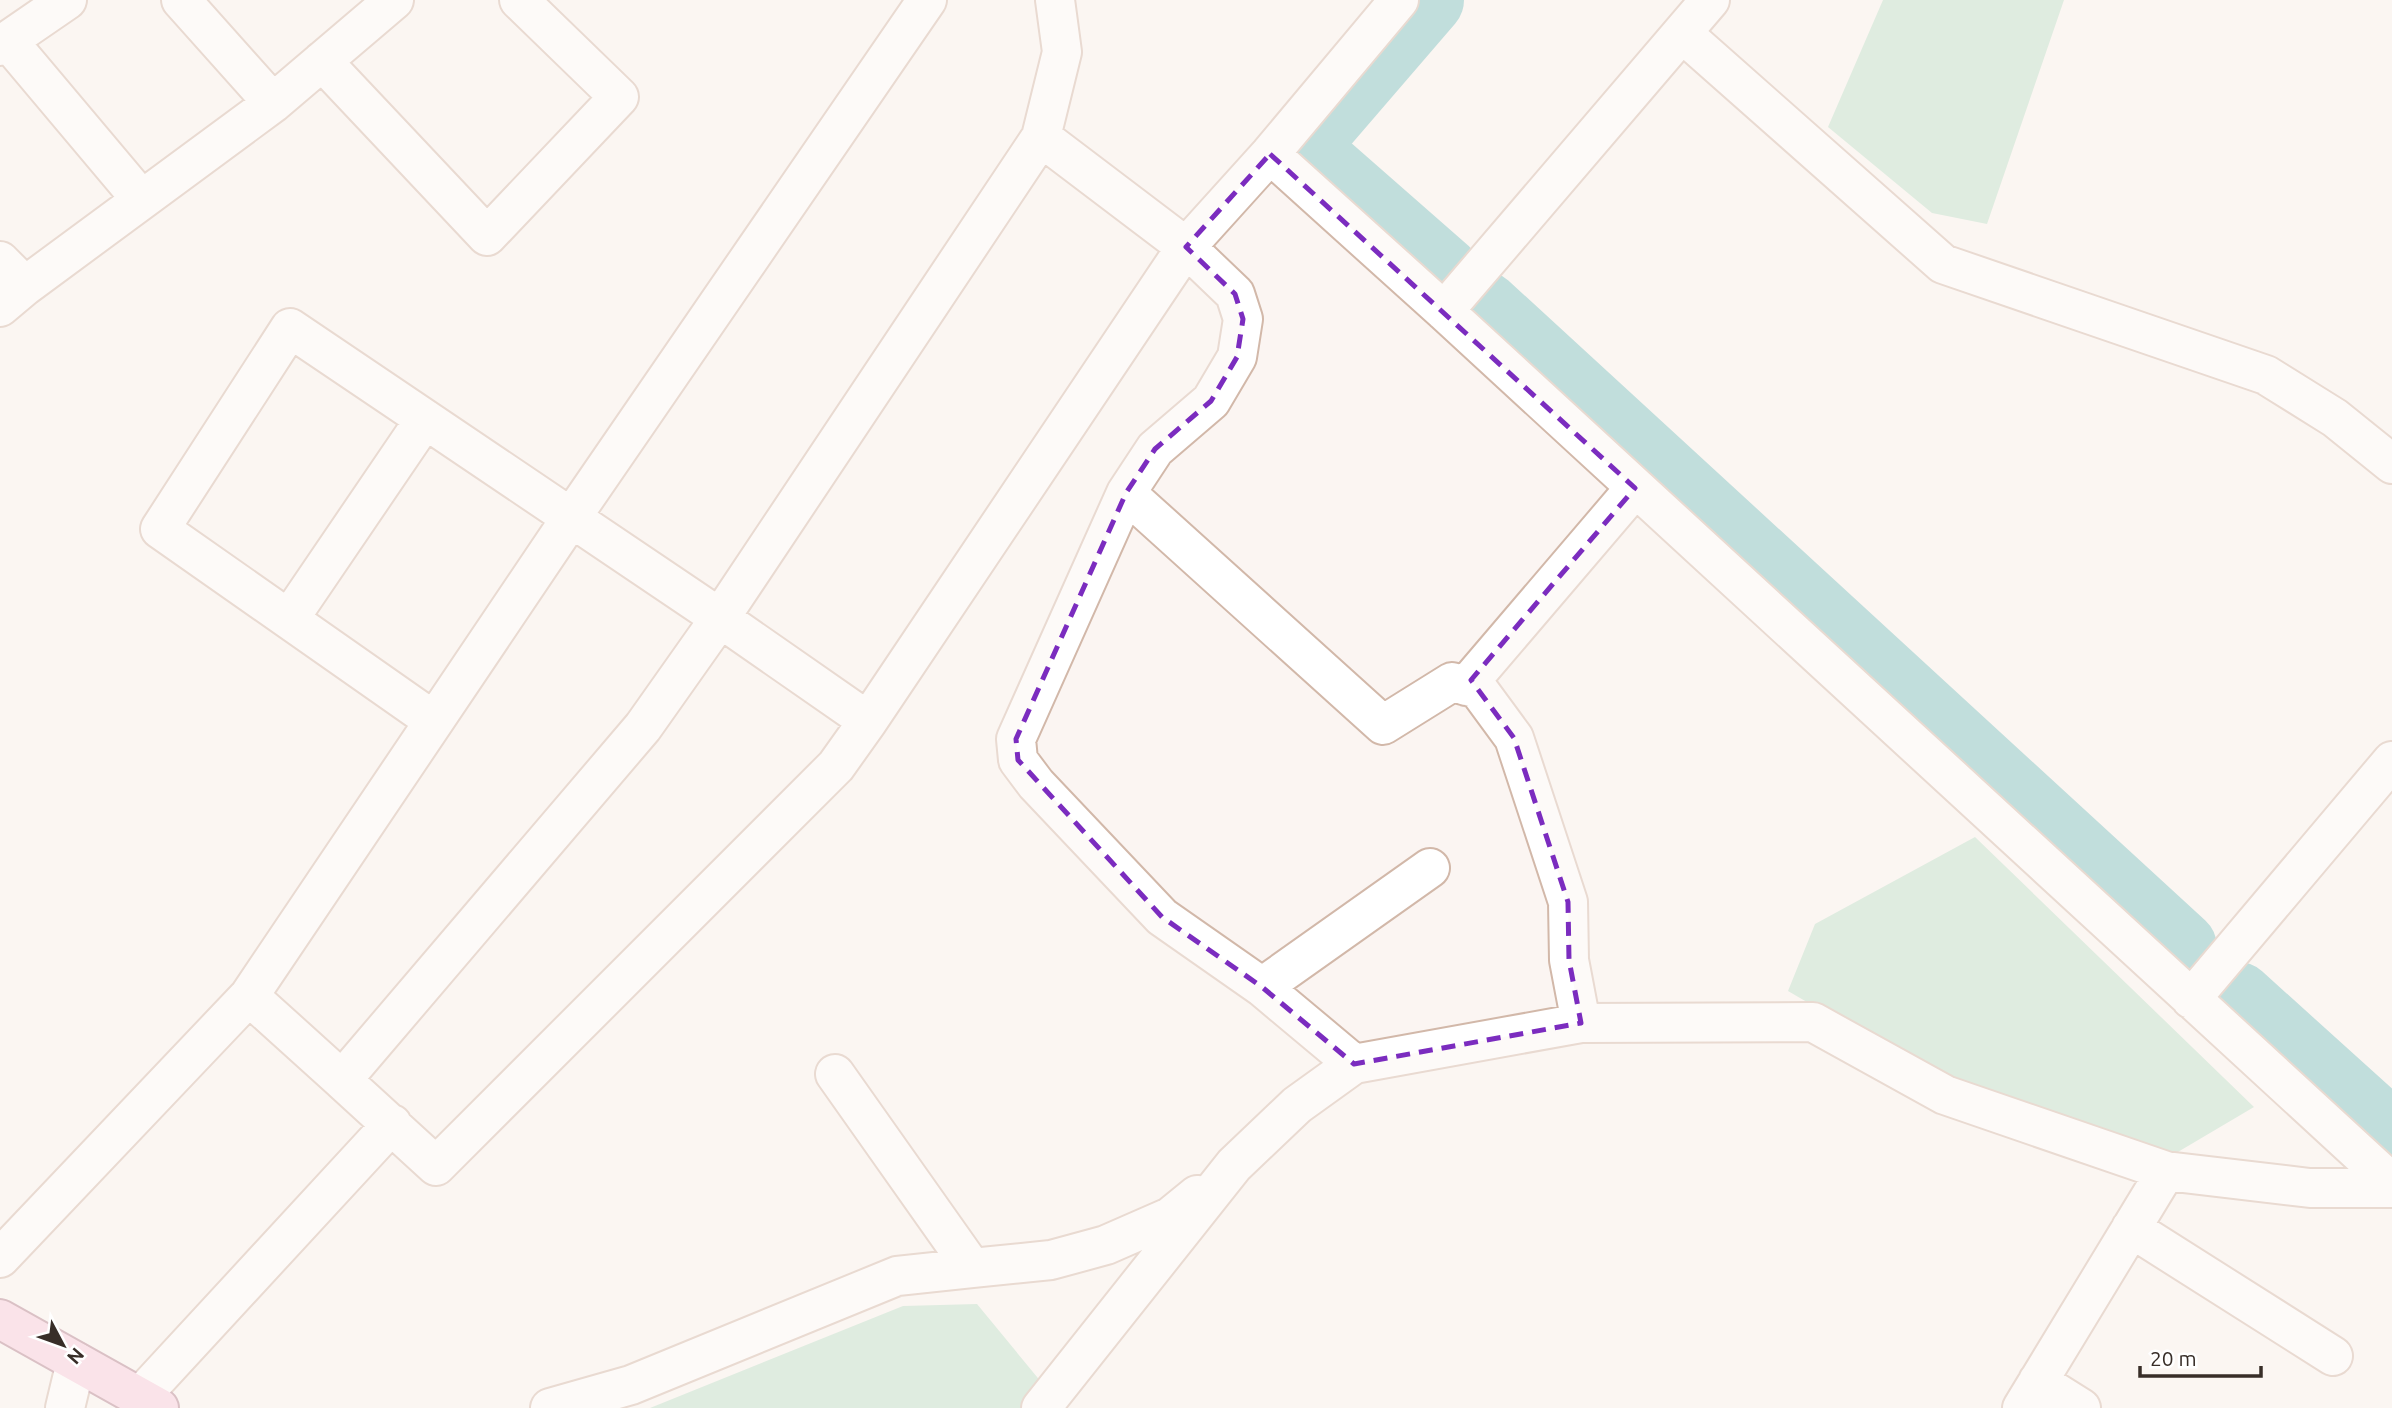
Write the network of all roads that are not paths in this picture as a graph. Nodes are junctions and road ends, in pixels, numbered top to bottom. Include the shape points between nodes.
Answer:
1 (66, 0) edge
2 (181, 0) edge
3 (394, 0) edge
4 (519, 0) edge
5 (927, 0) edge
6 (1055, 0) edge
7 (1399, 0) edge
8 (1710, 0) edge
9 (1682, 33) junction
10 (4, 43) edge
11 (322, 61) junction
12 (273, 103) junction
13 (1041, 137) junction
14 (1270, 154) junction
15 (141, 199) junction
16 (1186, 247) junction
17 (8, 285) edge
18 (1444, 311) junction
19 (425, 419) junction
20 (2392, 464) edge
21 (1635, 488) junction
22 (1125, 493) junction
23 (571, 518) junction
24 (720, 618) junction
25 (289, 619) junction
26 (1466, 686) junction
27 (434, 721) junction
28 (868, 721) junction
29 (2392, 761) edge
30 (1430, 868) dead end
31 (1262, 987) junction
32 (249, 996) junction
33 (2191, 999) junction
34 (1581, 1023) junction
35 (1354, 1064) junction
36 (835, 1074) dead end
37 (342, 1080) junction
38 (392, 1124) junction
39 (1234, 1165) junction
40 (2166, 1171) junction
41 (2392, 1186) edge
42 (2132, 1228) junction
43 (0, 1258) edge
44 (972, 1268) junction
45 (0, 1319) edge
46 (2333, 1356) dead end
47 (76, 1362) junction
48 (2030, 1395) edge
49 (149, 1403) edge
50 (65, 1408) edge
51 (550, 1408) edge
52 (1041, 1408) edge
53 (2081, 1408) edge

1 - 10 street
2 - 12 street
3 - 11 street
4 - 11 street via 619,97 486,236
5 - 23 street
6 - 13 street via 1062,52
7 - 14 street
8 - 9 street
9 - 18 street
9 - 20 street via 1942,264 2266,375 2335,418
10 - 15 street
11 - 12 street
12 - 15 street
13 - 16 street
13 - 24 street
14 - 16 street
14 - 18 street
15 - 17 street
16 - 22 street via 1235,294 1243,319 1237,357 1211,401 1156,449
16 - 28 street
18 - 21 street
19 - 23 street
19 - 25 street
19 - 25 street via 290,328 160,529
21 - 26 street
21 - 33 street
22 - 26 street via 1383,725 1452,682
22 - 31 street via 1016,739 1018,760 1162,917
23 - 24 street
23 - 27 street
24 - 28 street
24 - 37 street via 643,727
25 - 27 street
26 - 34 street via 1478,689 1514,738 1568,902 1569,960
27 - 32 street
28 - 38 street via 835,765 436,1166
29 - 33 street
30 - 31 street
31 - 35 street
32 - 37 street
32 - 43 street
33 - 41 street
34 - 35 street
34 - 40 street via 1813,1022 1945,1095
35 - 39 street via 1297,1105
36 - 44 street
37 - 38 street
38 - 49 street
39 - 44 street via 1170,1217 1106,1245 1051,1260
39 - 52 street
40 - 41 street via 2310,1188
40 - 42 street
42 - 46 street
42 - 48 street
44 - 51 street via 897,1276 631,1385
45 - 47 main road
47 - 49 main road
47 - 50 street
48 - 53 street

